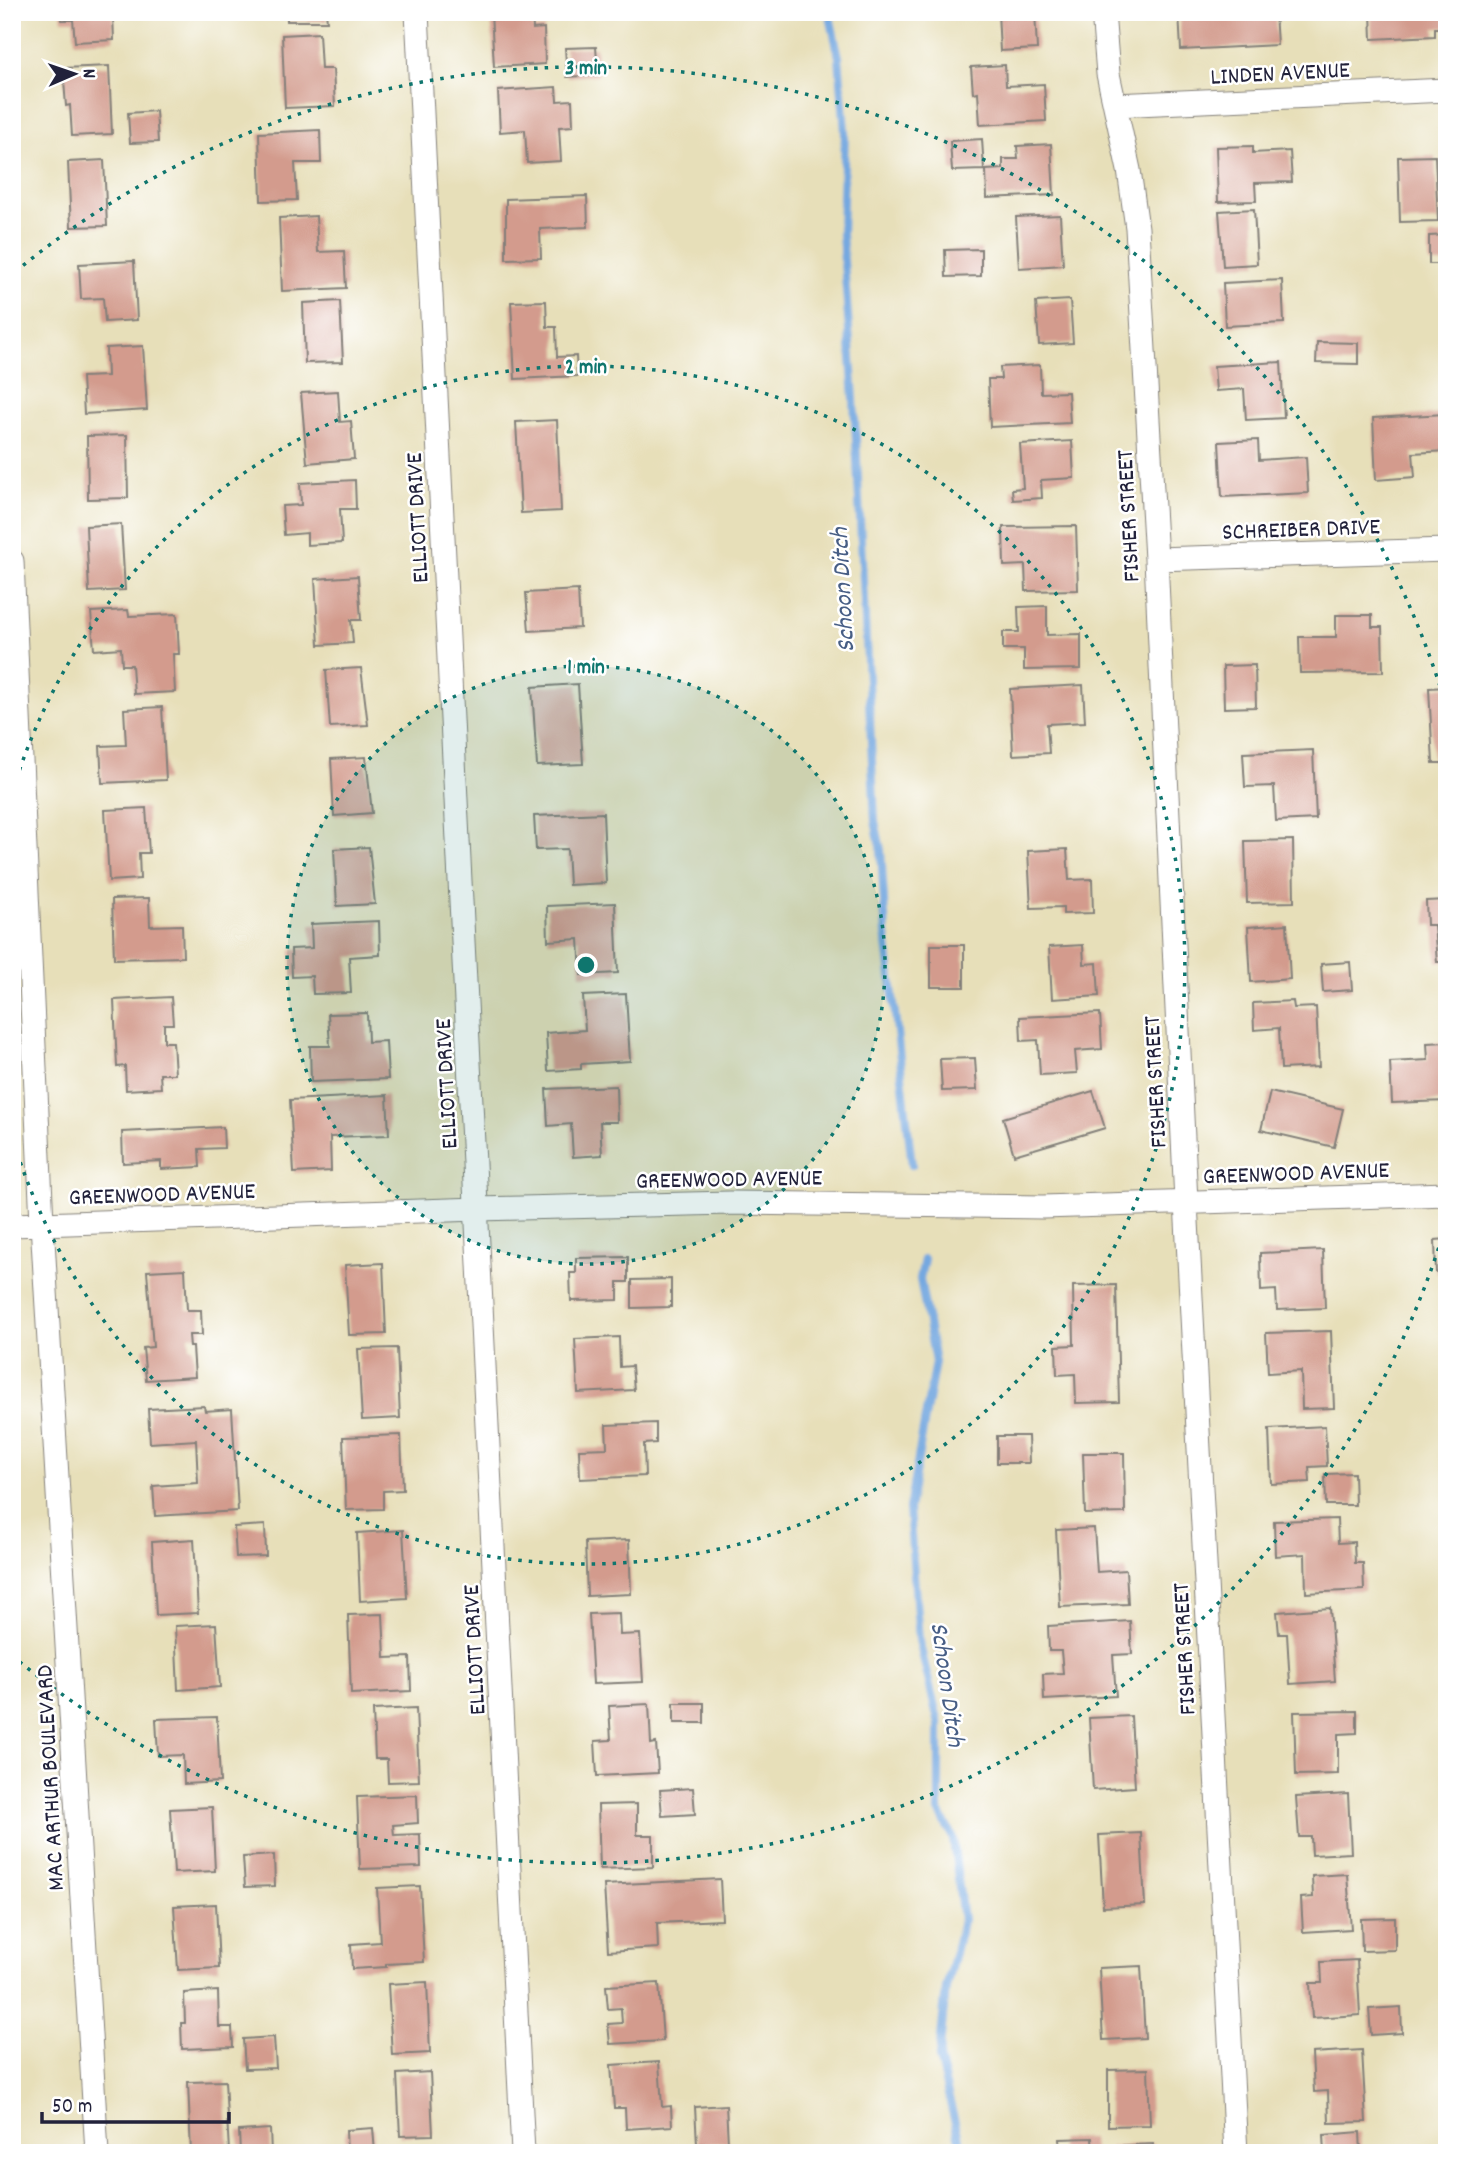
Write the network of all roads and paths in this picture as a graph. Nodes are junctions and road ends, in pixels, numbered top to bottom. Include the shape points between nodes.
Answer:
1 (417, 12) edge
2 (1102, 12) edge
3 (1447, 90) edge
4 (1115, 105) junction
5 (1447, 550) edge
6 (1156, 559) junction
7 (12, 561) edge
8 (1447, 1194) edge
9 (1186, 1202) junction
10 (478, 1209) junction
11 (42, 1223) junction
12 (12, 1225) edge
13 (97, 2153) edge
14 (523, 2153) edge
15 (1236, 2153) edge

1 - 10 street, ELLIOTT DRIVE
2 - 4 street, FISHER STREET
3 - 4 street, LINDEN AVENUE
4 - 6 street, FISHER STREET via 1136,228
5 - 6 street, SCHREIBER DRIVE
6 - 9 street, FISHER STREET
7 - 11 street, MAC ARTHUR BOULEVARD
8 - 9 street, GREENWOOD AVENUE
9 - 10 street, GREENWOOD AVENUE via 1044,1207 730,1203
9 - 15 street, FISHER STREET
10 - 11 street, GREENWOOD AVENUE
10 - 14 street, ELLIOTT DRIVE
11 - 12 street, GREENWOOD AVENUE
11 - 13 street, MAC ARTHUR BOULEVARD

